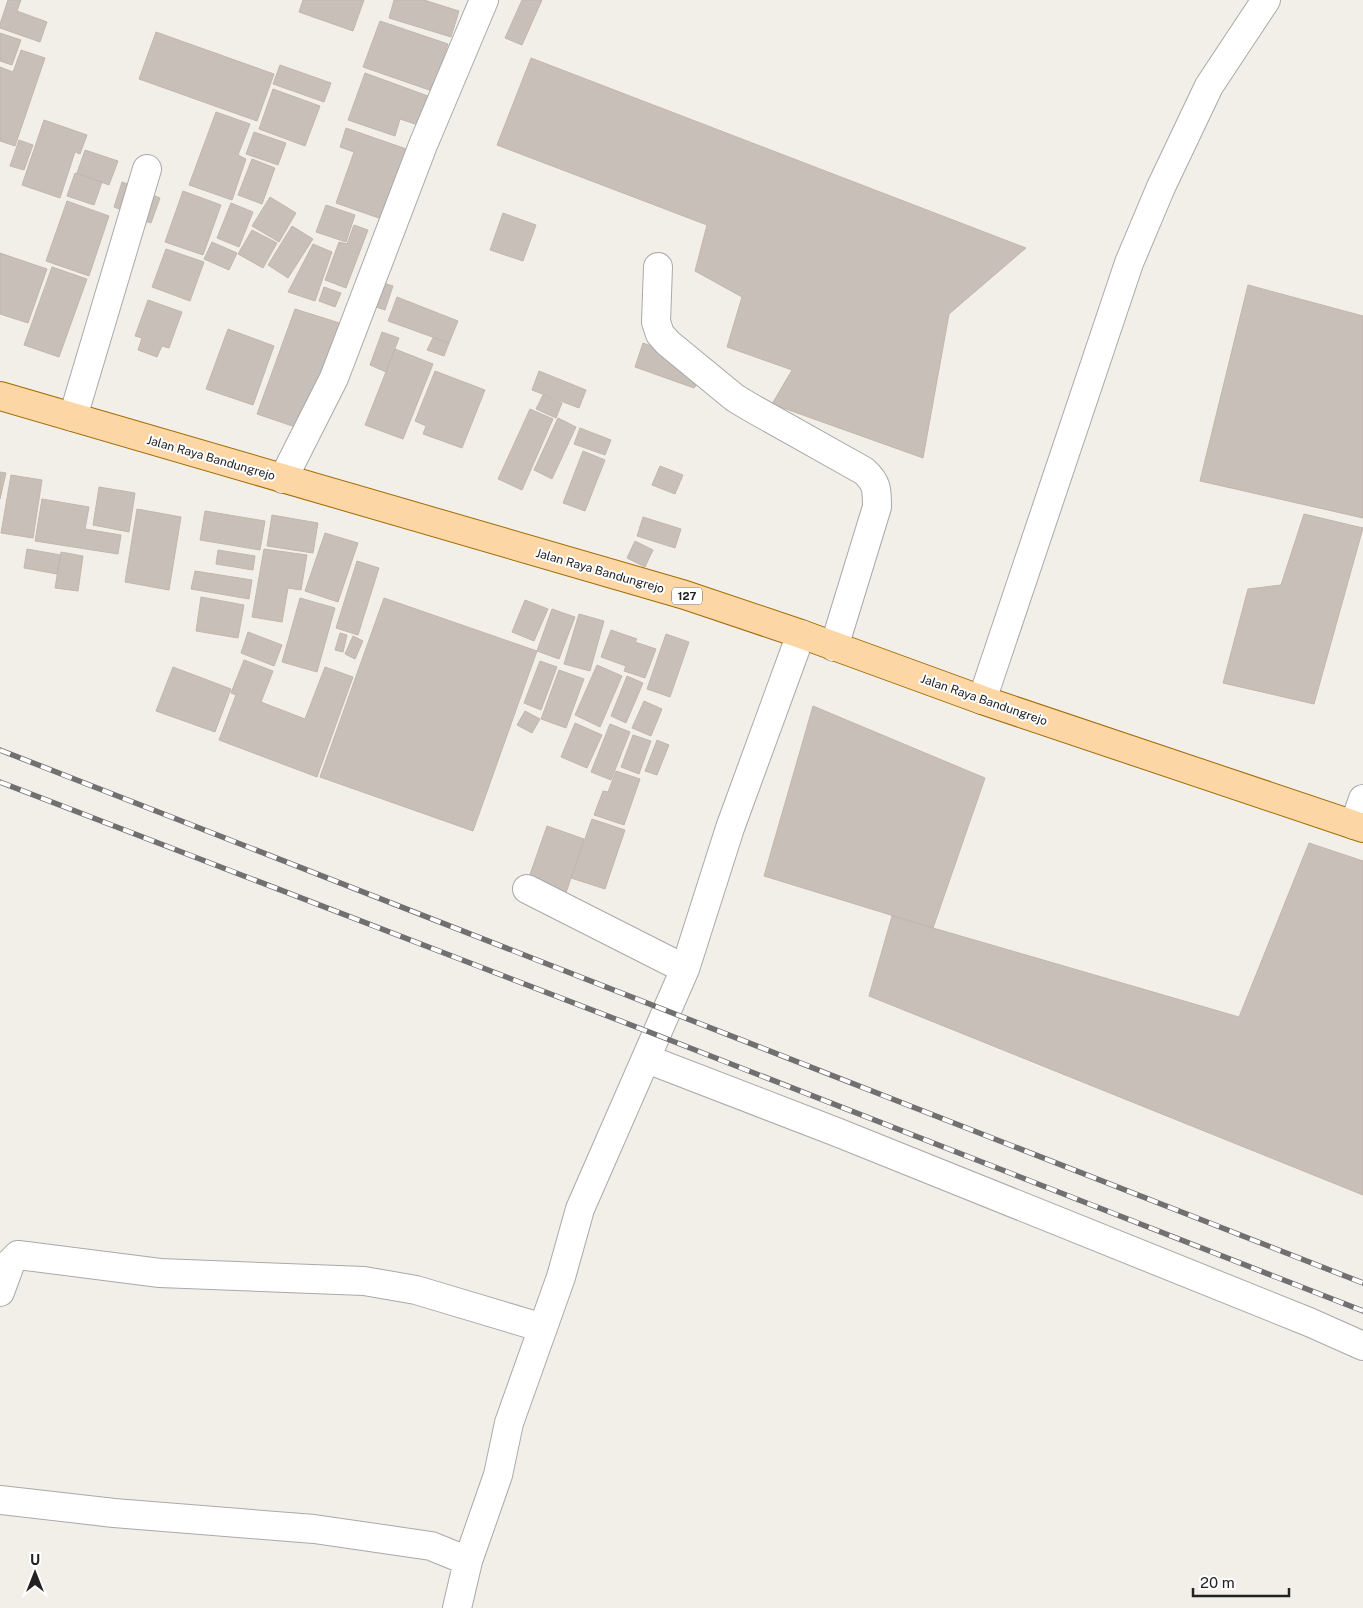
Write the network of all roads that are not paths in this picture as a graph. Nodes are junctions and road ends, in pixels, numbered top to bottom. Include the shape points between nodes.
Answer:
1 (484, 0) edge
2 (1266, 0) edge
3 (147, 169) dead end
4 (658, 267) dead end
5 (0, 396) edge
6 (73, 417) junction
7 (283, 479) junction
8 (801, 634) junction
9 (834, 646) junction
10 (982, 700) junction
11 (1363, 799) edge
12 (1359, 826) edge
13 (527, 889) dead end
14 (685, 969) junction
15 (646, 1059) junction
16 (0, 1292) edge
17 (543, 1328) junction
18 (1363, 1346) edge
19 (0, 1500) edge
20 (468, 1560) junction
21 (457, 1608) edge

1 - 7 street via 423,145 334,378
2 - 10 street via 1209,86 1160,187 1129,263
3 - 6 street
4 - 9 street via 656,322 668,344 736,398 873,479 877,507
5 - 6 main road, Jalan Raya Bandungrejo / 127
6 - 7 main road, Jalan Raya Bandungrejo / 127
7 - 8 main road, Jalan Raya Bandungrejo / 127 via 685,595
8 - 9 main road, Jalan Raya Bandungrejo / 127
8 - 14 street via 730,828
9 - 10 main road, Jalan Raya Bandungrejo / 127
10 - 12 main road, Jalan Raya Bandungrejo / 127
11 - 12 street
13 - 14 street
14 - 15 street
15 - 17 street via 580,1209
15 - 18 street via 839,1133
16 - 17 street via 11,1262 18,1255 160,1273 364,1281 416,1290
17 - 20 street via 509,1423 498,1475
19 - 20 street via 314,1529 431,1546
20 - 21 street

